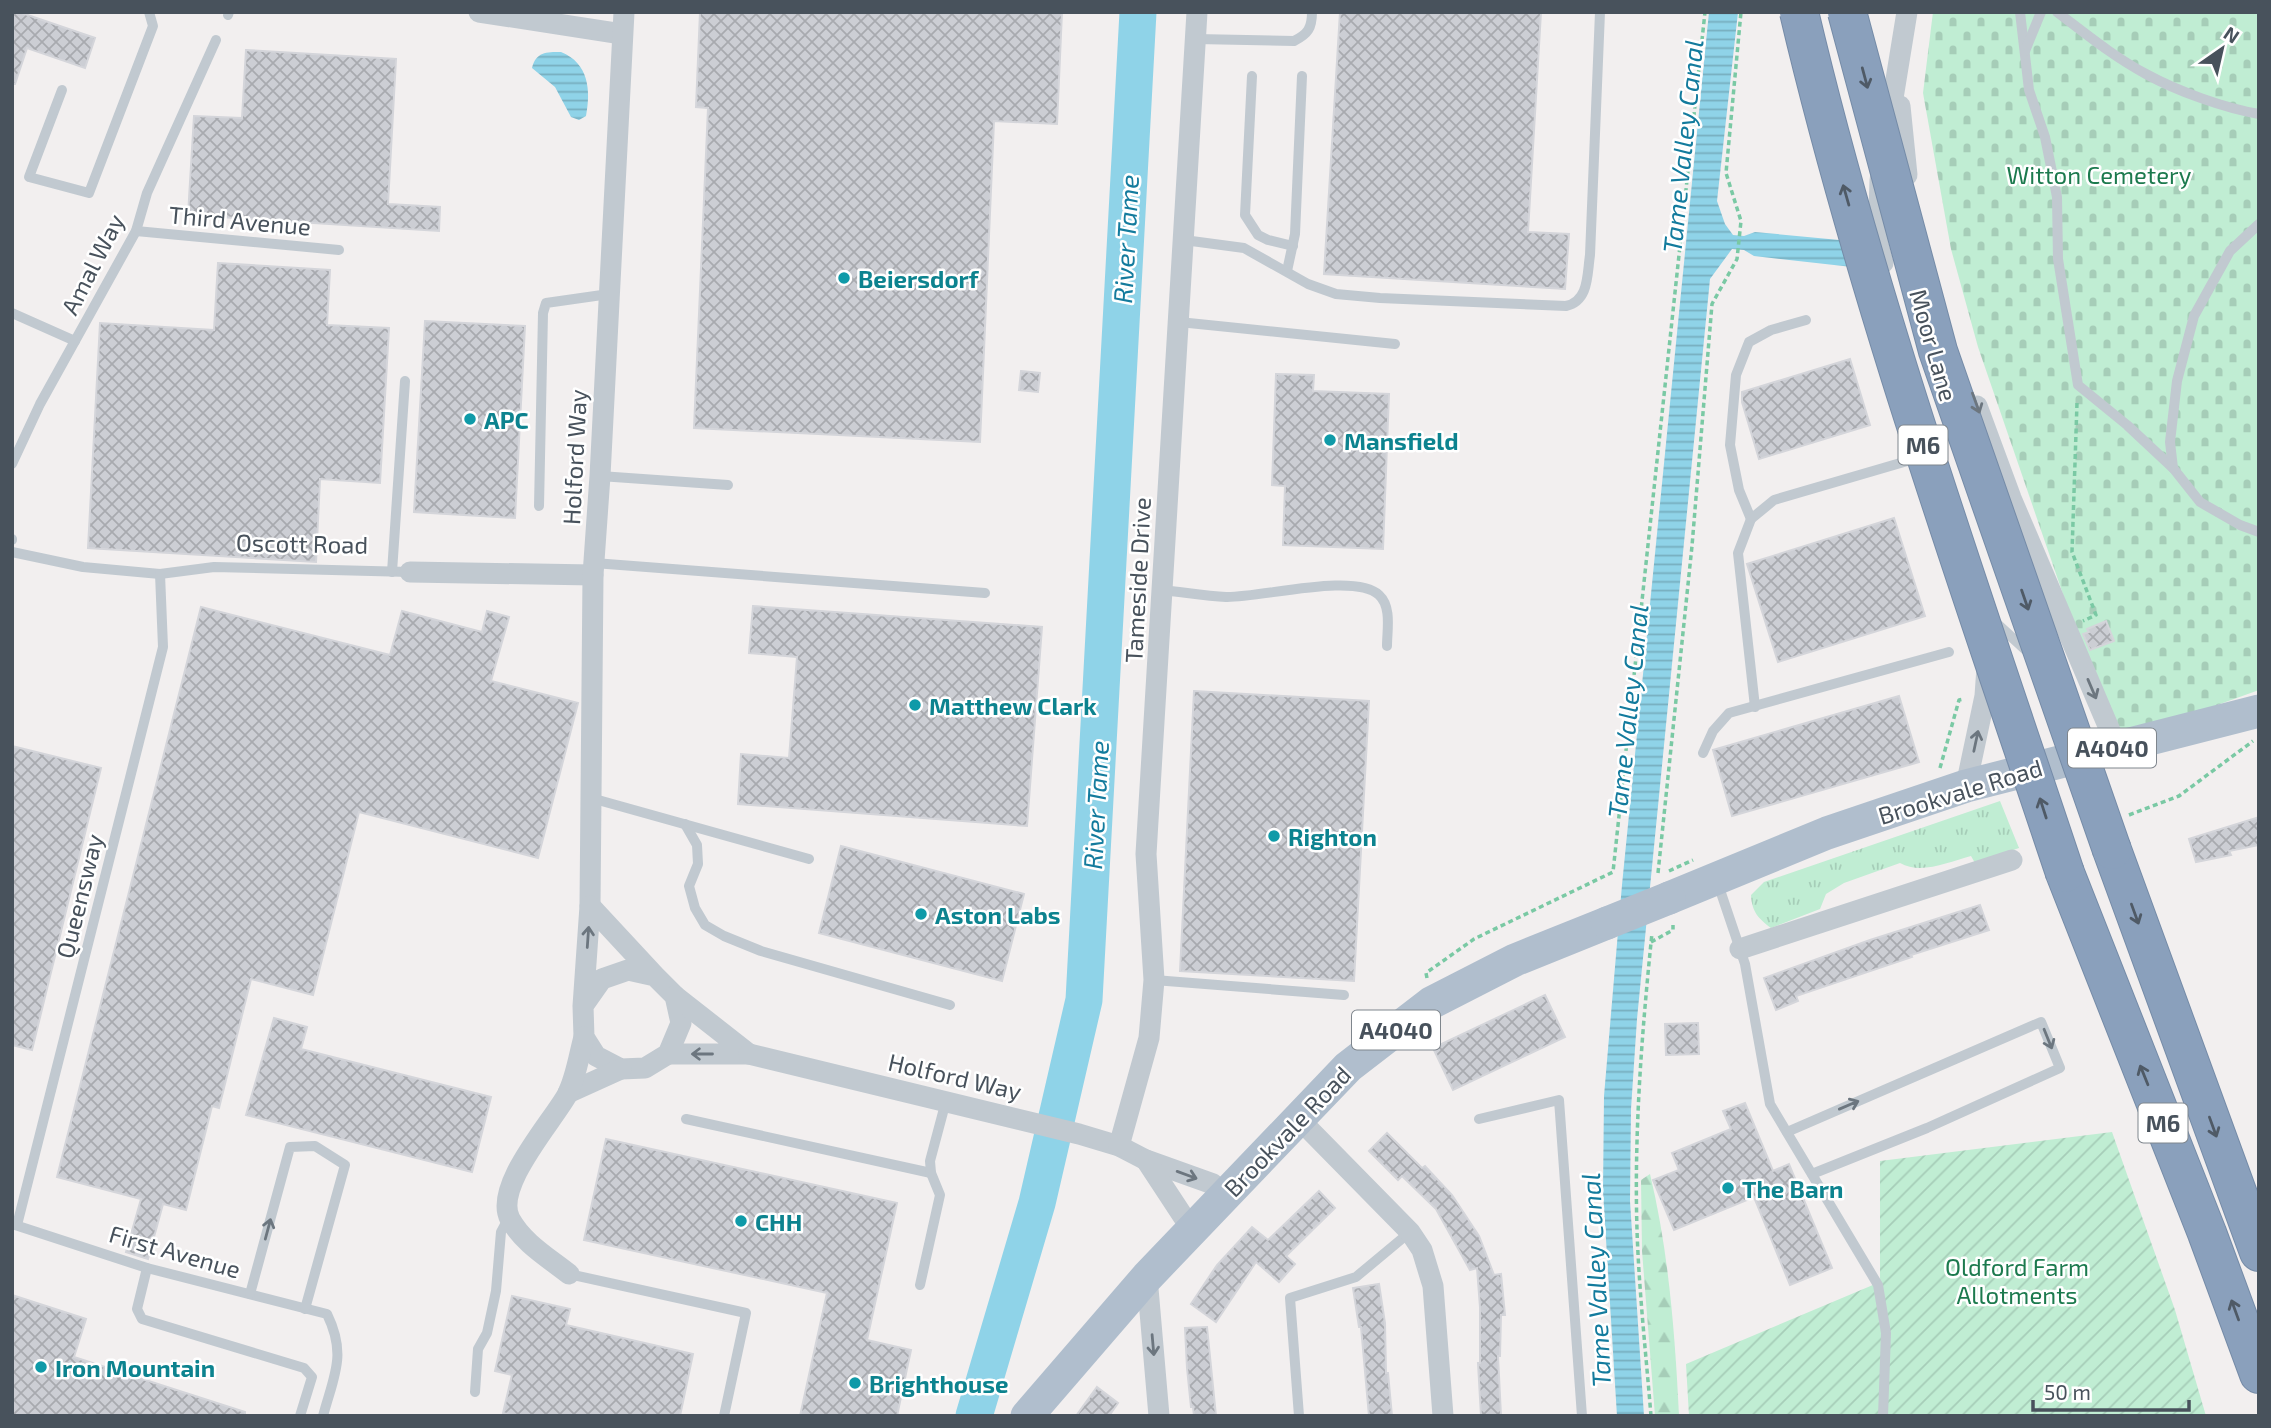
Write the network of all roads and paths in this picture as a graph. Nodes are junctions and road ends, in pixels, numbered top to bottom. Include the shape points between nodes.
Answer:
1 (149, 12) edge
2 (479, 12) edge
3 (624, 12) edge
4 (1198, 12) edge
5 (1312, 12) edge
6 (1600, 12) edge
7 (1705, 12) edge
8 (1741, 12) edge
9 (1799, 12) edge
10 (1847, 12) edge
11 (1907, 12) edge
12 (2020, 12) edge
13 (2041, 12) edge
14 (2057, 12) edge
15 (622, 34) junction
16 (1196, 39) junction
17 (215, 40) dead end
18 (2024, 54) junction
19 (1252, 76) dead end
20 (1302, 76) dead end
21 (1898, 76) junction
22 (62, 90) dead end
23 (2259, 114) edge
24 (2259, 223) edge
25 (136, 231) junction
26 (1922, 237) junction
27 (1184, 240) junction
28 (1889, 243) junction
29 (1293, 246) junction
30 (340, 250) dead end
31 (1287, 271) junction
32 (609, 294) junction
33 (12, 313) edge
34 (1806, 320) dead end
35 (1179, 322) junction
36 (75, 341) junction
37 (1395, 344) dead end
38 (405, 381) dead end
39 (2078, 384) junction
40 (1937, 453) junction
41 (12, 464) edge
42 (2173, 468) junction
43 (600, 476) junction
44 (728, 485) dead end
45 (539, 506) dead end
46 (1751, 519) junction
47 (2259, 532) edge
48 (12, 552) edge
49 (593, 569) junction
50 (401, 572) junction
51 (160, 574) junction
52 (1162, 590) junction
53 (985, 593) dead end
54 (1991, 618) junction
55 (2058, 637) junction
56 (1387, 646) dead end
57 (1949, 652) dead end
58 (1755, 707) junction
59 (2259, 711) edge
60 (2259, 736) edge
61 (2117, 747) junction
62 (1703, 753) dead end
63 (1966, 786) junction
64 (591, 798) junction
65 (2127, 816) dead end
66 (685, 824) junction
67 (809, 859) dead end
68 (2012, 860) dead end
69 (1716, 879) junction
70 (1667, 898) junction
71 (590, 906) junction
72 (1652, 929) dead end
73 (1651, 942) junction
74 (1740, 949) junction
75 (655, 976) junction
76 (1154, 980) junction
77 (1343, 995) dead end
78 (675, 996) junction
79 (1430, 1003) junction
80 (950, 1005) dead end
81 (583, 1006) junction
82 (583, 1037) junction
83 (668, 1054) junction
84 (749, 1054) junction
85 (621, 1069) junction
86 (568, 1093) junction
87 (946, 1101) junction
88 (1298, 1118) junction
89 (687, 1119) dead end
90 (1479, 1119) dead end
91 (1787, 1132) junction
92 (1119, 1146) junction
93 (1146, 1160) junction
94 (931, 1173) junction
95 (1812, 1174) junction
96 (1226, 1194) junction
97 (509, 1217) junction
98 (15, 1224) edge
99 (1192, 1230) junction
100 (1410, 1232) junction
101 (2259, 1252) edge
102 (147, 1268) junction
103 (569, 1274) joint
104 (1147, 1276) junction
105 (920, 1285) dead end
106 (250, 1294) junction
107 (305, 1309) junction
108 (2259, 1374) edge
109 (475, 1392) dead end
110 (300, 1416) edge
111 (323, 1416) edge
112 (723, 1416) edge
113 (1027, 1416) edge
114 (1159, 1416) edge
115 (1299, 1416) edge
116 (1443, 1416) edge
117 (1581, 1416) edge
118 (1650, 1416) edge
119 (1883, 1416) edge

1 - 22 lane via 153,26 89,193 29,177
2 - 15 street
3 - 15 street, Holford Way
4 - 16 street, Tameside Drive
5 - 16 lane via 1306,36 1294,41
6 - 31 lane via 1590,256 1586,284 1575,304 1336,294
7 - 79 path via 1613,872 1474,939 1426,973
8 - 70 path via 1726,173 1741,221 1737,259 1712,304
108 -> 9 highway, M6, bridge via 2064,873 1895,360 1826,127
10 -> 101 highway, M6, bridge via 1938,351 2112,850
11 - 21 street, Moor Lane
12 - 18 lane
13 - 18 lane
14 - 23 lane via 2147,75
15 - 32 street, Holford Way
16 - 27 street, Tameside Drive
17 - 25 lane, Amal Way via 147,193
18 - 39 lane via 2057,197 2059,259
19 - 29 lane via 1245,215 1258,235
20 - 29 lane
21 - 26 street, Moor Lane via 1905,170
21 - 28 street, Moor Lane via 1880,173
24 - 42 lane via 2230,251 2194,316 2177,381 2170,442
25 - 30 lane, Third Avenue
25 - 36 lane, Amal Way
26 - 28 lane
26 -> 55 street, Moor Lane via 1941,309
27 - 31 lane via 1244,248
27 - 35 street, Tameside Drive
28 - 40 street, Moor Lane
29 - 31 lane
32 - 43 street, Holford Way
32 - 45 lane via 546,303
33 - 36 lane
34 - 46 lane via 1748,342 1736,376 1730,445 1739,490
35 - 37 lane
35 - 52 street, Tameside Drive
36 - 41 lane, Amal Way
38 - 50 lane
39 - 42 lane
39 - 55 path via 2072,552 2096,615
40 - 46 lane via 1774,500
40 - 54 street, Moor Lane
42 - 47 lane via 2200,502
43 - 44 lane
43 - 49 street, Holford Way
46 - 58 lane via 1738,553
48 - 51 lane, Oscott Road via 83,567
49 - 50 street, Oscott Road
49 - 53 lane
49 - 64 street, Holford Way
50 - 51 lane, Oscott Road via 214,567
51 - 98 lane, Queensway via 163,648
52 - 56 lane via 1227,597 1324,586 1369,589 1378,593 1387,610
52 - 76 street, Tameside Drive via 1146,854
54 - 55 lane via 2031,656
63 -> 54 street, Moor Lane via 1985,696
55 -> 61 street, Moor Lane
57 - 58 lane
58 - 62 lane via 1729,713 1713,731
59 - 61 main road, Brookvale Road / A4040
60 - 65 path via 2179,796
61 - 63 main road, Brookvale Road / A4040
63 - 69 main road, Brookvale Road / A4040 via 1827,833
64 - 66 lane
64 - 71 street, Holford Way
66 - 67 lane
66 - 80 lane via 697,845 698,864 689,886 705,925 761,951
68 - 74 street
69 - 70 main road, Brookvale Road / A4040
69 - 74 lane
70 - 73 path via 1673,930
70 - 79 main road, Brookvale Road / A4040, bridge via 1515,960
71 - 75 street
81 -> 71 street, Holford Way
72 - 73 path
73 - 118 path via 1637,1157 1637,1232
74 - 91 lane via 1770,1104
75 - 78 street
75 - 81 street via 628,970 602,979
76 - 77 lane
76 - 92 street, Tameside Drive via 1149,1038
78 - 83 street via 681,1023
78 - 84 street, Holford Way
79 - 88 main road, Brookvale Road / A4040 via 1348,1067
81 - 82 street
82 - 85 street via 596,1056
82 - 86 street
84 -> 83 street, Holford Way
83 - 85 street via 645,1068
84 - 87 street, Holford Way
85 - 86 street
86 - 97 street via 524,1158 508,1194
87 - 92 street, Holford Way
87 - 94 lane
88 - 96 main road, Brookvale Road / A4040
88 - 100 street
89 - 94 lane
90 - 117 lane via 1559,1100
91 - 95 lane
91 -> 95 lane via 2042,1022 2060,1068
92 - 93 street, Holford Way
93 -> 96 street, Holford Way via 1213,1184
93 - 99 street, Holford Way
94 - 105 lane via 940,1195
95 - 119 lane via 1878,1284 1886,1333
96 - 99 main road, Brookvale Road / A4040
97 - 103 street via 527,1241
97 - 109 lane via 501,1232 487,1333 478,1349
98 - 102 lane, First Avenue
99 - 104 main road, Brookvale Road / A4040
100 - 115 lane via 1356,1278 1290,1298
100 - 116 street via 1422,1250 1433,1286
102 - 106 lane, First Avenue
102 - 110 lane via 137,1308 142,1319 304,1368 312,1377
103 - 112 lane via 746,1313
104 - 113 main road, Brookvale Road / A4040
104 -> 114 street
106 - 107 lane, First Avenue
106 -> 107 lane via 290,1147 315,1146 345,1165
107 - 111 lane, First Avenue via 327,1314 339,1350

